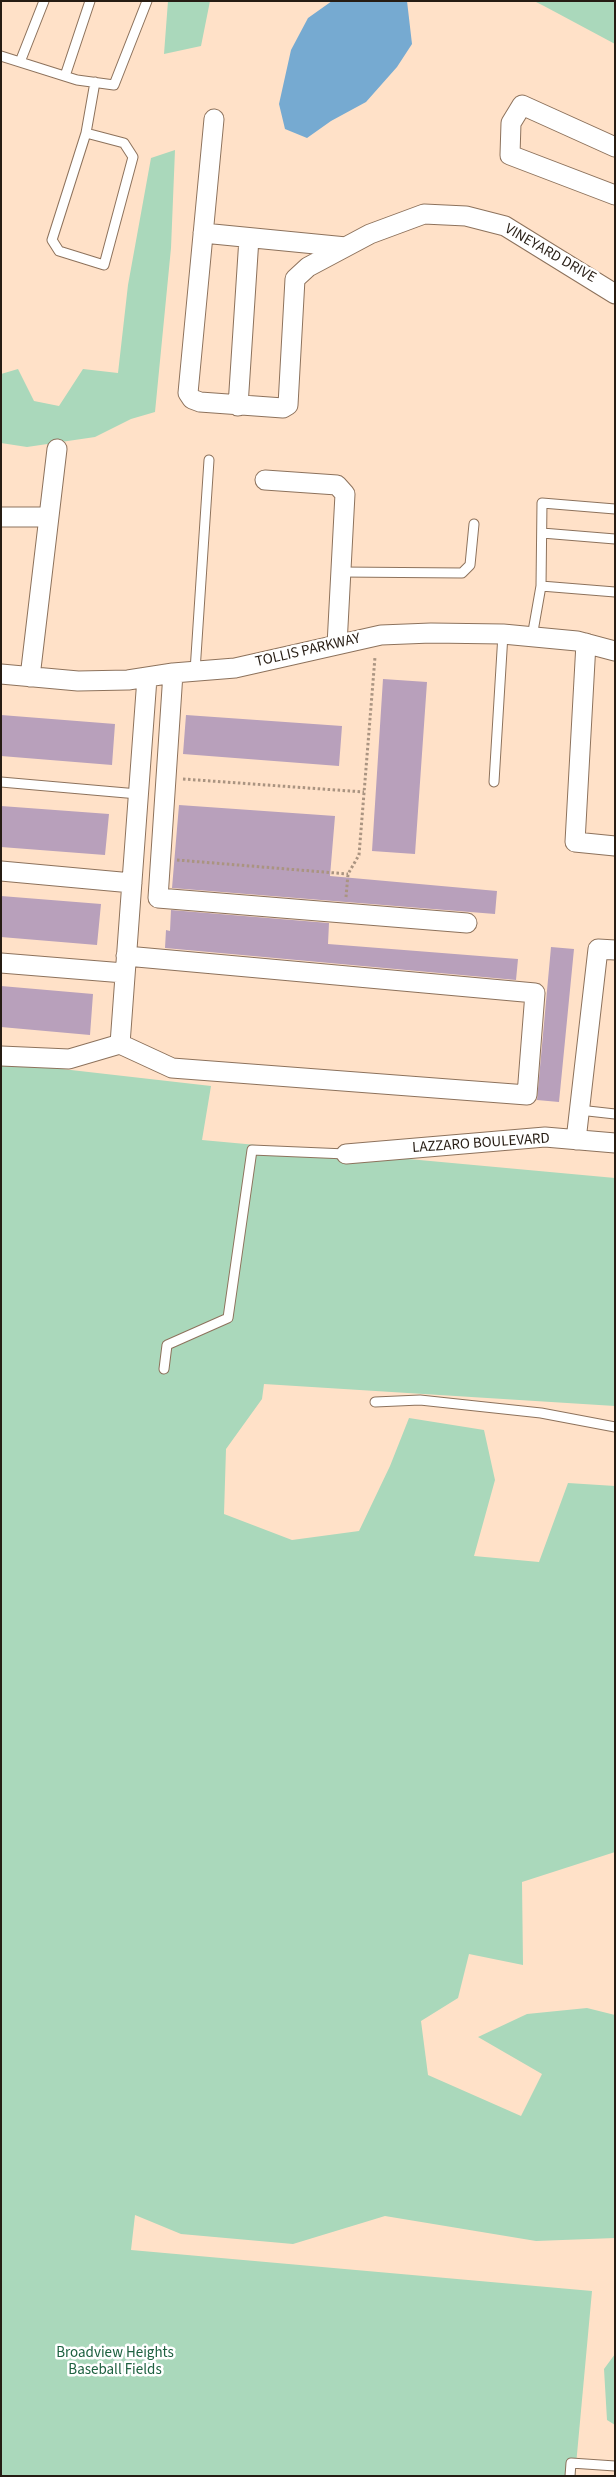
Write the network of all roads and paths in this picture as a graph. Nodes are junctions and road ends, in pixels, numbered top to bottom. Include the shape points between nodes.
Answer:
1 (44, 1) edge
2 (90, 1) edge
3 (147, 1) edge
4 (1, 56) edge
5 (20, 62) junction
6 (65, 76) junction
7 (95, 82) junction
8 (214, 119) dead end
9 (86, 133) junction
10 (615, 147) edge
11 (615, 195) edge
12 (202, 234) junction
13 (249, 238) junction
14 (346, 247) junction
15 (614, 291) edge
16 (238, 406) junction
17 (56, 449) dead end
18 (209, 460) dead end
19 (265, 480) dead end
20 (615, 509) edge
21 (1, 517) edge
22 (49, 517) junction
23 (474, 524) dead end
24 (542, 533) junction
25 (615, 539) edge
26 (341, 572) junction
27 (541, 586) junction
28 (615, 592) edge
29 (504, 634) junction
30 (532, 637) junction
31 (586, 643) junction
32 (337, 645) junction
33 (615, 651) edge
34 (375, 657) dead end
35 (195, 671) junction
36 (174, 673) junction
37 (1, 674) edge
38 (30, 677) junction
39 (147, 678) junction
40 (166, 777) junction
41 (1, 782) edge
42 (494, 782) dead end
43 (364, 792) junction
44 (138, 794) junction
45 (615, 846) edge
46 (160, 858) junction
47 (1, 871) edge
48 (348, 874) junction
49 (132, 883) junction
50 (344, 913) junction
51 (467, 923) dead end
52 (615, 950) edge
53 (1, 963) edge
54 (125, 965) junction
55 (120, 1044) junction
56 (1, 1056) edge
57 (579, 1110) junction
58 (615, 1114) edge
59 (576, 1140) junction
60 (615, 1143) edge
61 (346, 1154) joint
62 (164, 1369) dead end
63 (375, 1402) dead end
64 (615, 1427) edge
65 (615, 2466) edge
66 (570, 2476) edge

1 - 5 lane
2 - 6 lane
3 - 7 lane via 114,85
4 - 5 lane
5 - 6 lane
6 - 7 lane
7 - 9 lane
8 - 12 street
9 - 9 lane via 52,240 59,252 104,265 133,158 124,143
10 - 11 street via 522,105 511,123 510,155
12 - 13 street
12 - 16 street via 188,393 200,402
13 - 14 street
13 - 16 street
14 - 15 street, VINEYARD DRIVE via 370,234 424,214 466,216 505,226
14 - 16 street, VINEYARD DRIVE via 308,267 295,279 288,405 283,408
17 - 22 street
18 - 35 lane
19 - 26 street via 337,485 345,494
20 - 24 lane via 542,503
21 - 22 street
22 - 38 street
23 - 26 lane via 470,565 462,573
24 - 25 lane
24 - 27 lane
26 - 32 street
27 - 28 lane
27 - 30 lane
29 - 30 street, TOLLIS PARKWAY
29 - 32 street, TOLLIS PARKWAY via 381,635
29 - 42 lane
30 - 31 street, TOLLIS PARKWAY
31 - 33 street, TOLLIS PARKWAY
31 - 45 street via 575,842
32 - 35 street, TOLLIS PARKWAY via 235,668
34 - 43 path
35 - 36 street, TOLLIS PARKWAY
36 - 39 street, TOLLIS PARKWAY
36 - 40 street
37 - 38 street, TOLLIS PARKWAY
38 - 39 street, TOLLIS PARKWAY via 78,681
39 - 44 street
40 - 43 path
40 - 46 street
41 - 44 lane
43 - 48 path via 359,855
44 - 49 street
46 - 48 path
46 - 50 street via 158,898
47 - 49 street
48 - 50 path
49 - 54 street
50 - 51 street
52 - 57 street via 598,949
53 - 54 street
54 - 55 street
54 - 55 street via 535,993 527,1096 172,1068
55 - 56 street via 69,1060
57 - 58 lane
57 - 59 street
59 - 60 street, LAZZARO BOULEVARD
59 - 61 street, LAZZARO BOULEVARD via 545,1137
61 - 62 lane via 252,1150 228,1318 167,1345
63 - 64 lane via 420,1400 541,1414
65 - 66 lane via 571,2463

